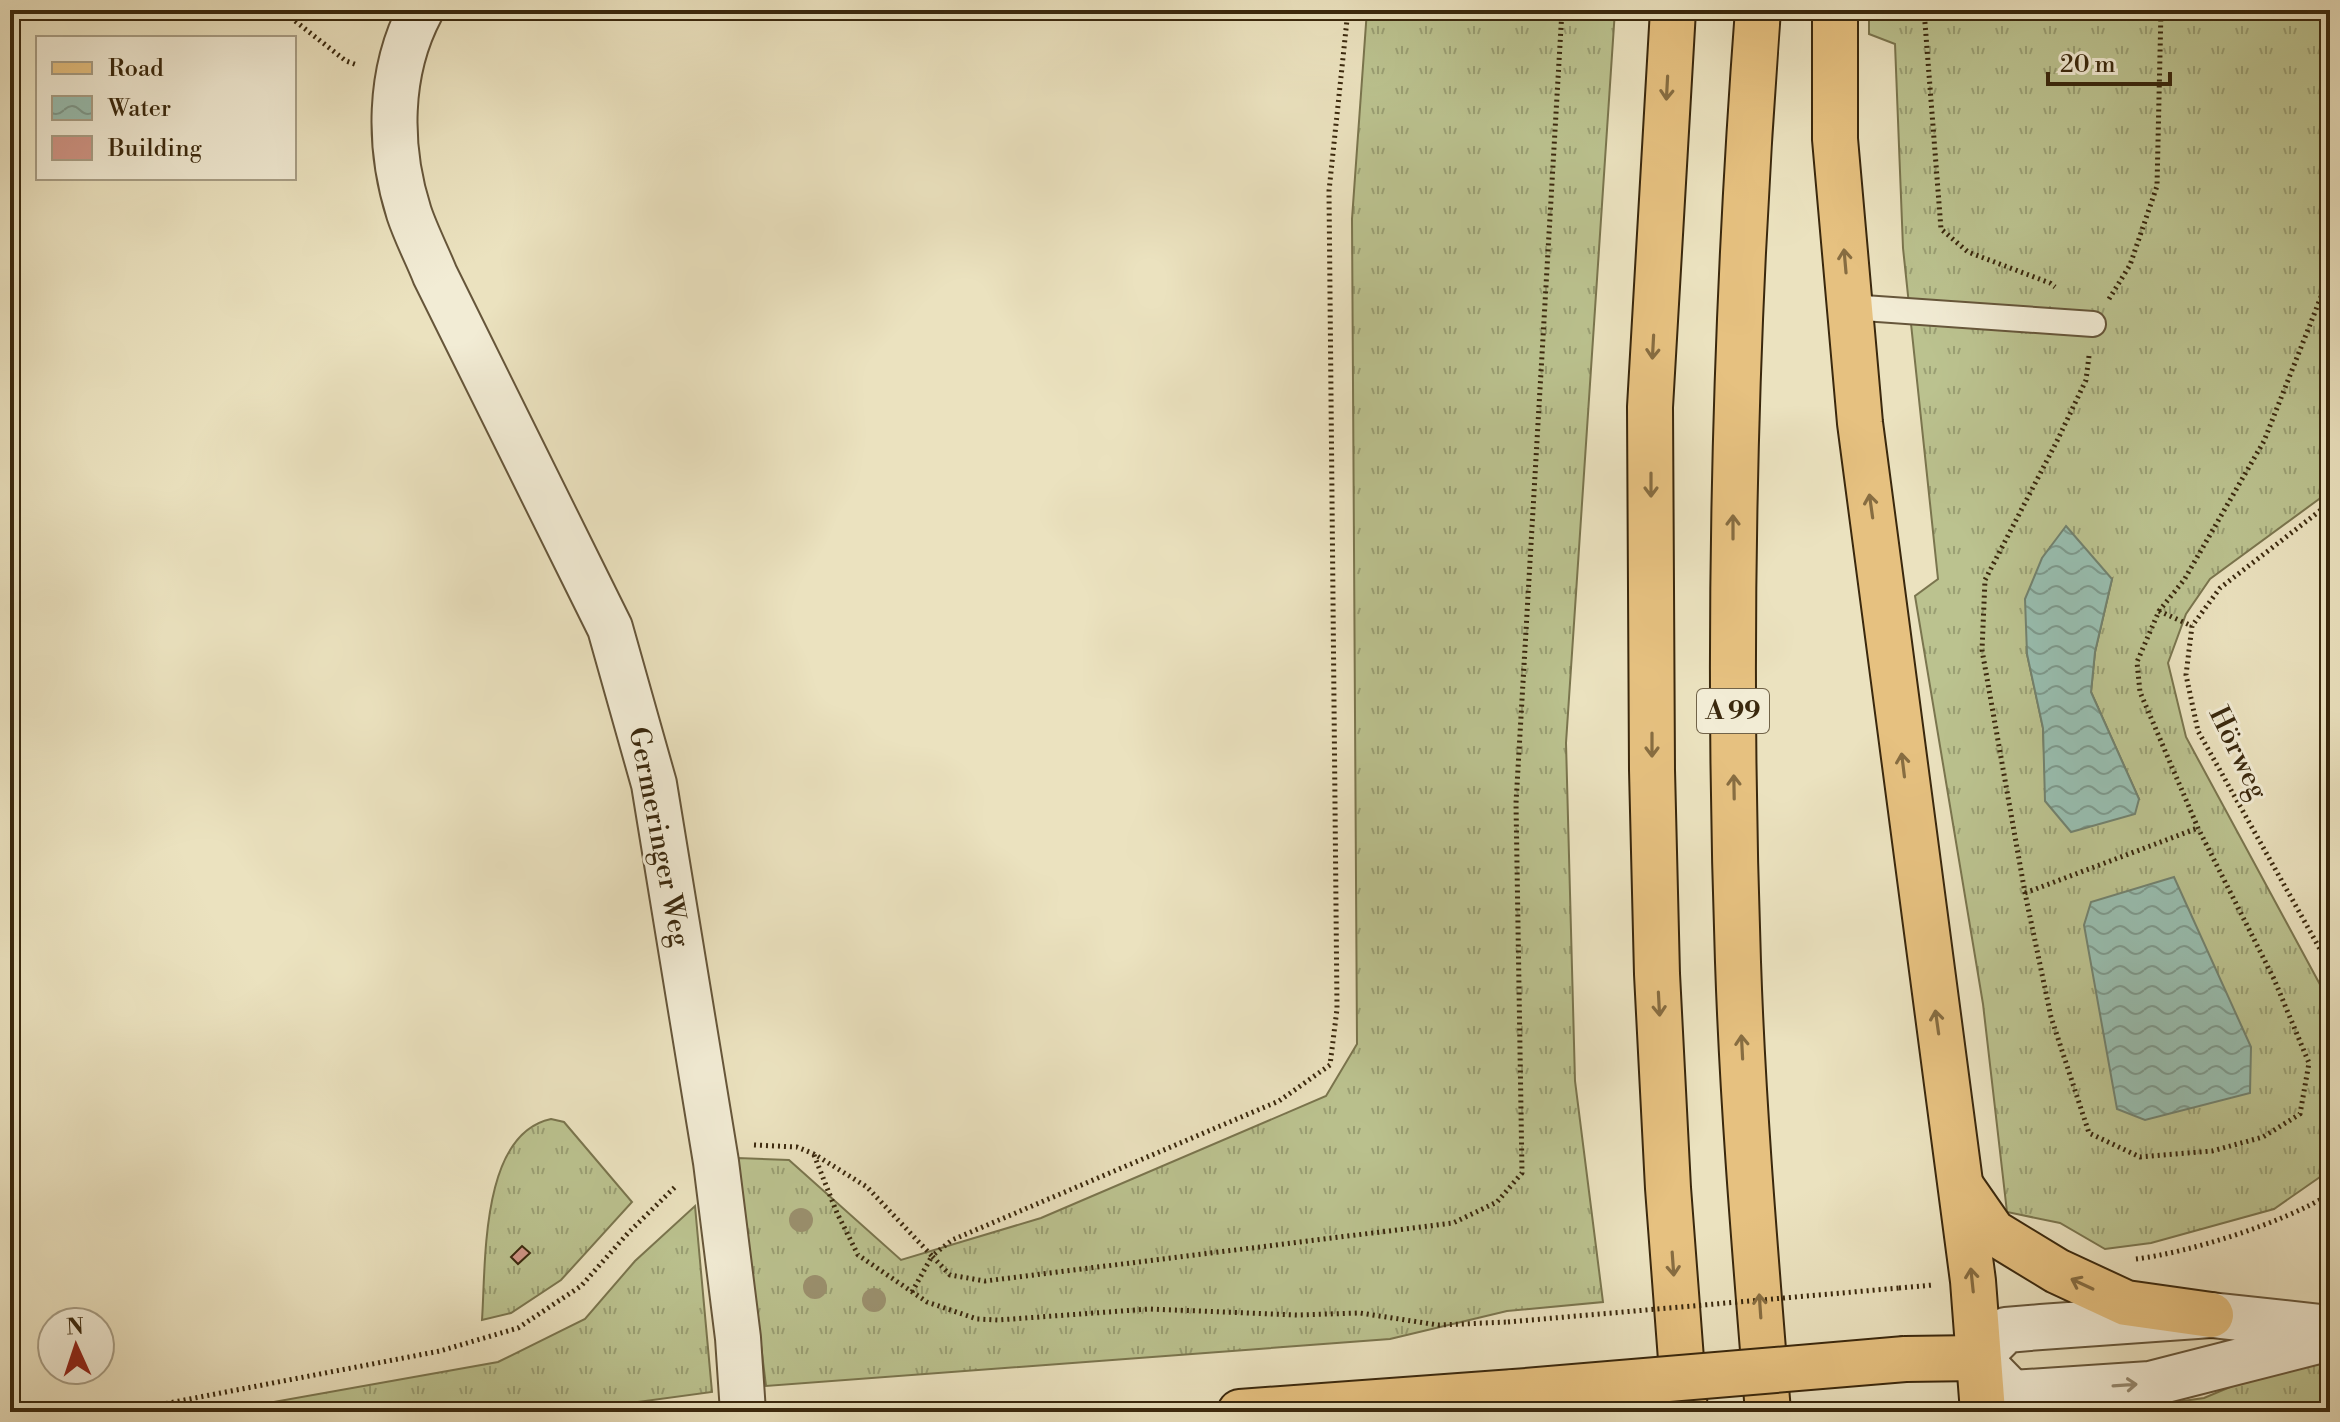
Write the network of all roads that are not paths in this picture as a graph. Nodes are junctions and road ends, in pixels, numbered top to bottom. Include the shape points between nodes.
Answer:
1 (421, 10) edge
2 (1673, 10) edge
3 (1758, 10) edge
4 (1835, 10) edge
5 (1849, 307) junction
6 (2093, 324) road end
7 (1959, 1184) junction
8 (2330, 1328) edge
9 (2229, 1331) junction
10 (2330, 1338) edge
11 (1678, 1340) junction
12 (1978, 1358) junction
13 (743, 1412) edge
14 (1240, 1412) edge
15 (1669, 1412) edge
16 (1685, 1412) edge
17 (1768, 1412) edge
18 (1983, 1412) edge

1 - 13 street, Germeringer Weg via 399,70 394,127 398,172 435,275 610,628 654,784 716,1162
2 -> 11 main road via 1650,407 1657,974
17 -> 3 main road, A 99 via 1738,964 1733,719 1740,301
5 -> 4 main road via 1835,139
5 - 6 lane
7 -> 5 main road
9 -> 7 main road via 2126,1303 2057,1271 1993,1232
12 -> 7 main road
8 - 9 street
9 - 10 street
9 - 12 street via 2006,1330
12 -> 9 street via 2012,1393 2150,1384
11 - 15 main road
11 - 16 main road
12 - 14 main road, bridge via 1905,1359
12 - 18 main road

